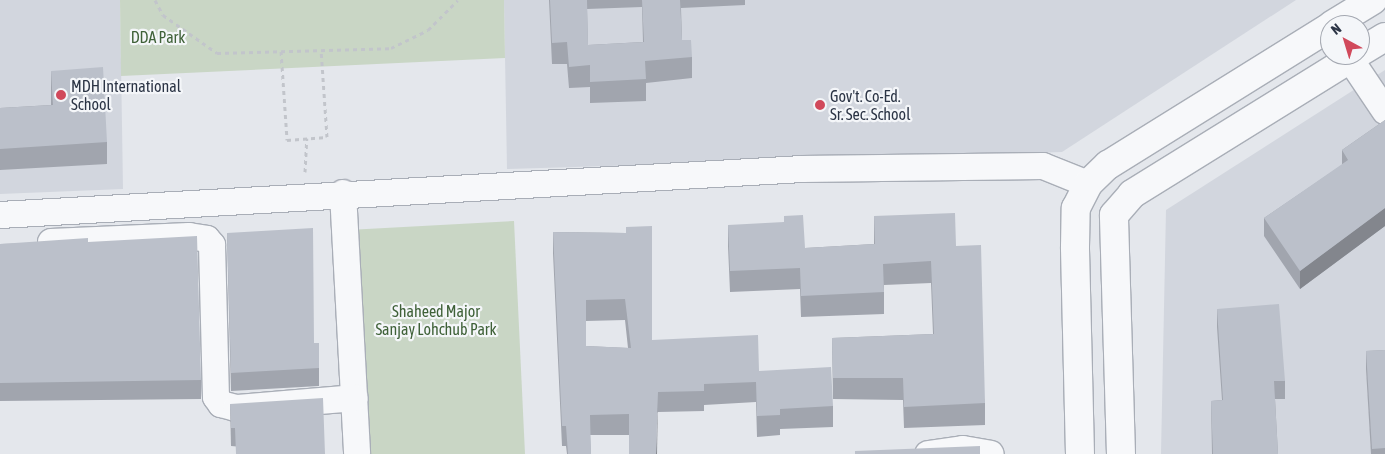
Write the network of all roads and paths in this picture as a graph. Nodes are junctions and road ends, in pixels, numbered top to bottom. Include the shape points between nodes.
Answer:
1 (155, 0) edge
2 (458, 0) edge
3 (1372, 0) edge
4 (1348, 15) edge
5 (1320, 33) edge
6 (1385, 37) edge
7 (1370, 46) edge
8 (321, 50) junction
9 (281, 51) junction
10 (1339, 65) edge
11 (1360, 65) edge
12 (1385, 110) edge
13 (307, 138) junction
14 (1088, 184) junction
15 (343, 194) junction
16 (304, 197) junction
17 (0, 215) edge
18 (30, 243) edge
19 (355, 398) junction
20 (358, 454) edge
21 (928, 454) edge
22 (991, 454) edge
23 (1080, 454) edge
24 (1121, 454) edge

1 - 9 path via 163,16 216,53
2 - 8 path via 428,30 390,48
3 - 4 street
5 - 14 street via 1108,165
6 - 7 street
8 - 9 path
8 - 13 path via 327,137
9 - 13 path via 288,140
10 - 24 street via 1132,194 1114,215
11 - 12 street
13 - 16 path
14 - 15 street via 1043,166 960,166 747,171
14 - 23 street via 1076,208
15 - 16 street
15 - 19 street
16 - 17 street
18 - 19 street via 189,236 208,239 212,245 216,397 221,404 236,408
19 - 20 street
21 - 22 street via 963,449

